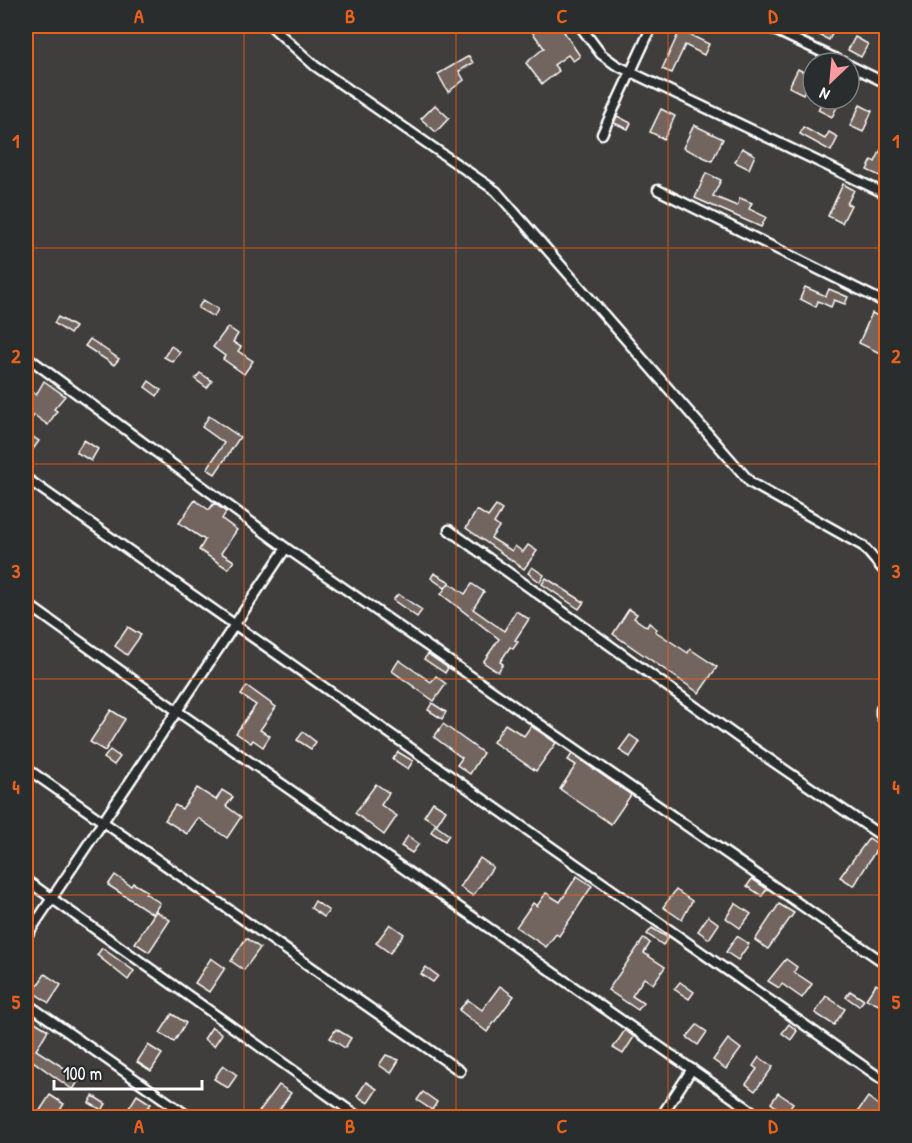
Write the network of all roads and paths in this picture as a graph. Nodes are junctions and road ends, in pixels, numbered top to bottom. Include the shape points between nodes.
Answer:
1 (271, 26) edge
2 (580, 26) edge
3 (652, 26) edge
4 (766, 26) edge
5 (819, 51) edge
6 (861, 71) edge
7 (631, 72) junction
8 (886, 83) edge
9 (602, 134) dead end
10 (658, 190) dead end
11 (886, 194) edge
12 (886, 303) edge
13 (26, 356) edge
14 (26, 478) edge
15 (449, 530) dead end
16 (286, 548) junction
17 (886, 573) edge
18 (26, 603) edge
19 (234, 626) junction
20 (886, 705) edge
21 (177, 711) junction
22 (886, 725) edge
23 (26, 768) edge
24 (103, 822) junction
25 (886, 839) edge
26 (26, 880) edge
27 (52, 898) junction
28 (26, 937) edge
29 (886, 964) edge
30 (26, 1003) edge
31 (692, 1069) junction
32 (460, 1071) dead end
33 (886, 1082) edge
34 (191, 1118) edge
35 (360, 1118) edge
36 (660, 1118) edge
37 (762, 1118) edge

1 - 17 street via 315,66 496,191 752,483 863,546
2 - 7 street via 601,54
3 - 7 street
4 - 5 street
6 - 8 street
7 - 9 street
7 - 11 street
10 - 12 street
13 - 16 street
14 - 19 street
15 - 25 street
16 - 19 street
16 - 29 street
18 - 21 street
19 - 21 street
19 - 33 street
20 - 22 street via 881,709
21 - 24 street
21 - 31 street
23 - 24 street
24 - 27 street
24 - 32 street
26 - 27 street
27 - 28 street
27 - 35 street
30 - 34 street
31 - 36 street
31 - 37 street

